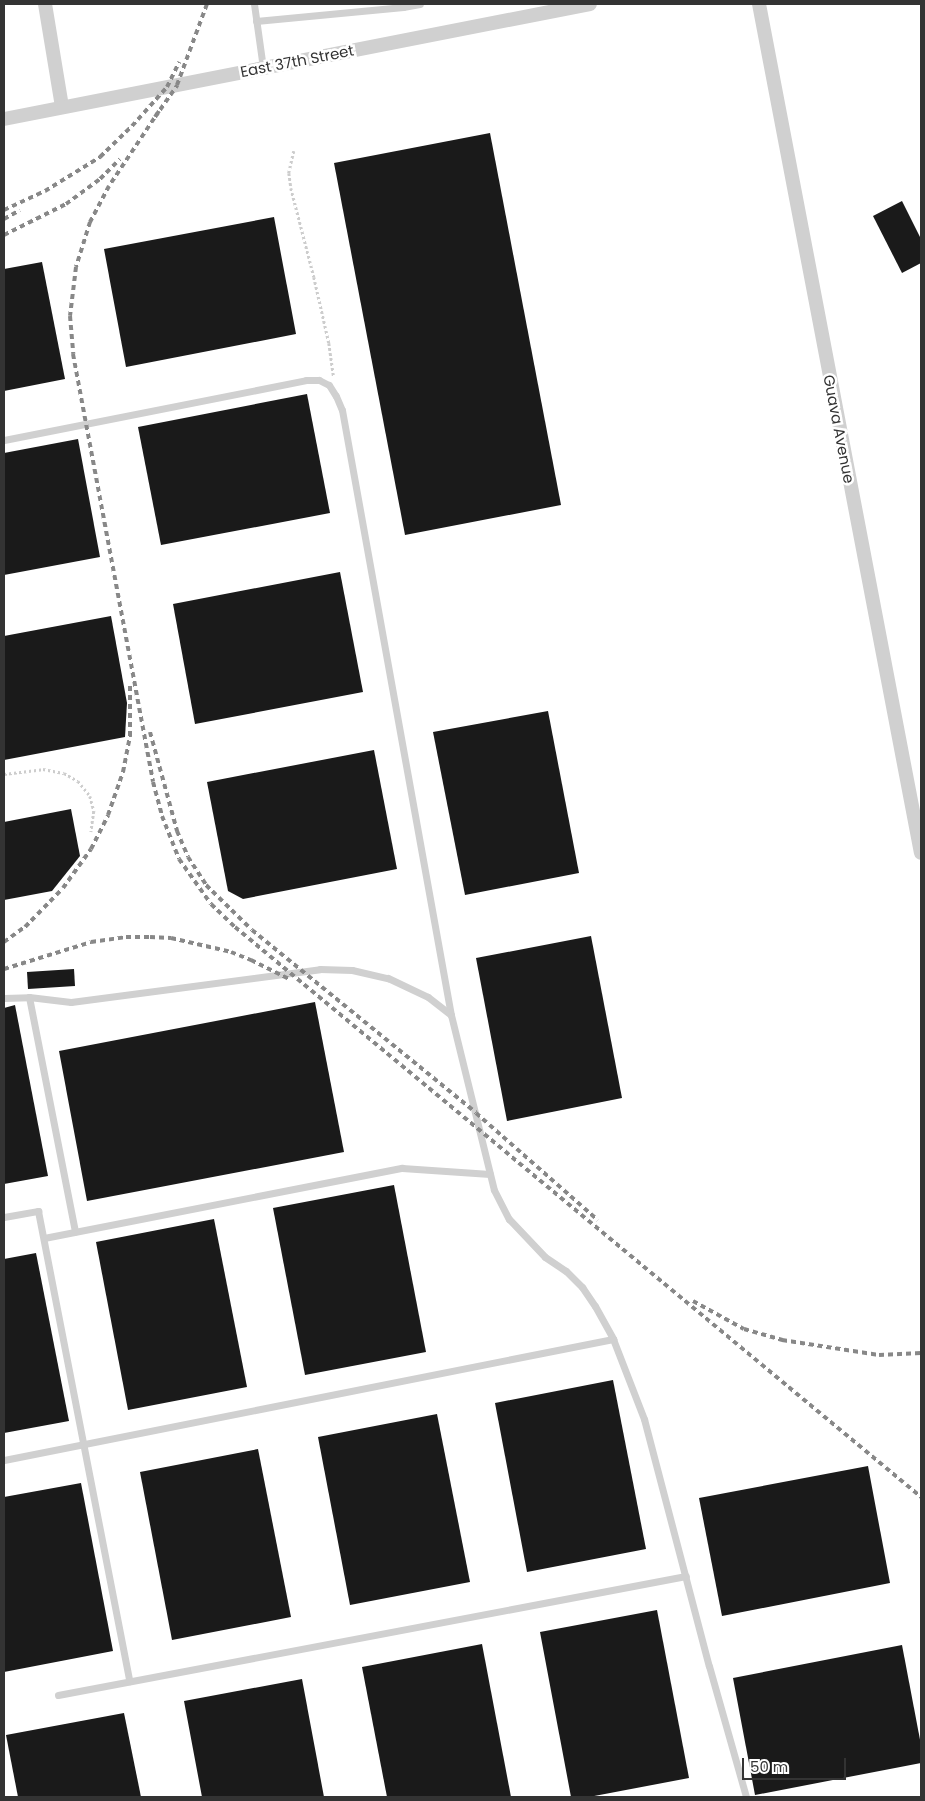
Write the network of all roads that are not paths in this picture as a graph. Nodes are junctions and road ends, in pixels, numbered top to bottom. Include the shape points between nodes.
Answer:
1 (45, 4) edge
2 (254, 4) edge
3 (420, 4) edge
4 (590, 4) edge
5 (759, 4) edge
6 (256, 21) junction
7 (263, 68) junction
8 (62, 107) junction
9 (4, 119) edge
10 (4, 440) edge
11 (921, 853) edge
12 (29, 997) junction
13 (4, 998) edge
14 (451, 1015) junction
15 (490, 1174) junction
16 (4, 1217) edge
17 (75, 1232) junction
18 (44, 1238) junction
19 (613, 1338) junction
20 (82, 1444) junction
21 (4, 1460) edge
22 (686, 1576) junction
23 (129, 1681) junction
24 (58, 1694) dead end
25 (746, 1797) edge

1 - 8 street
2 - 6 lane
3 - 6 lane
4 - 7 street, East 37th Street
5 - 11 street, Guava Avenue
6 - 7 lane
7 - 8 street, East 37th Street
8 - 9 street, East 37th Street
10 - 14 lane via 306,380 319,380 329,385 342,410
12 - 13 lane
12 - 14 lane via 71,1002 301,970 344,970 388,978 428,997
12 - 17 lane
14 - 15 lane
15 - 17 lane via 402,1168
15 - 19 lane via 494,1190 509,1219 545,1258 582,1287
16 - 18 lane via 38,1211
17 - 18 lane
18 - 20 lane
19 - 20 lane
19 - 22 lane via 644,1419
20 - 21 lane
20 - 23 lane
22 - 23 lane
22 - 25 lane
23 - 24 lane

